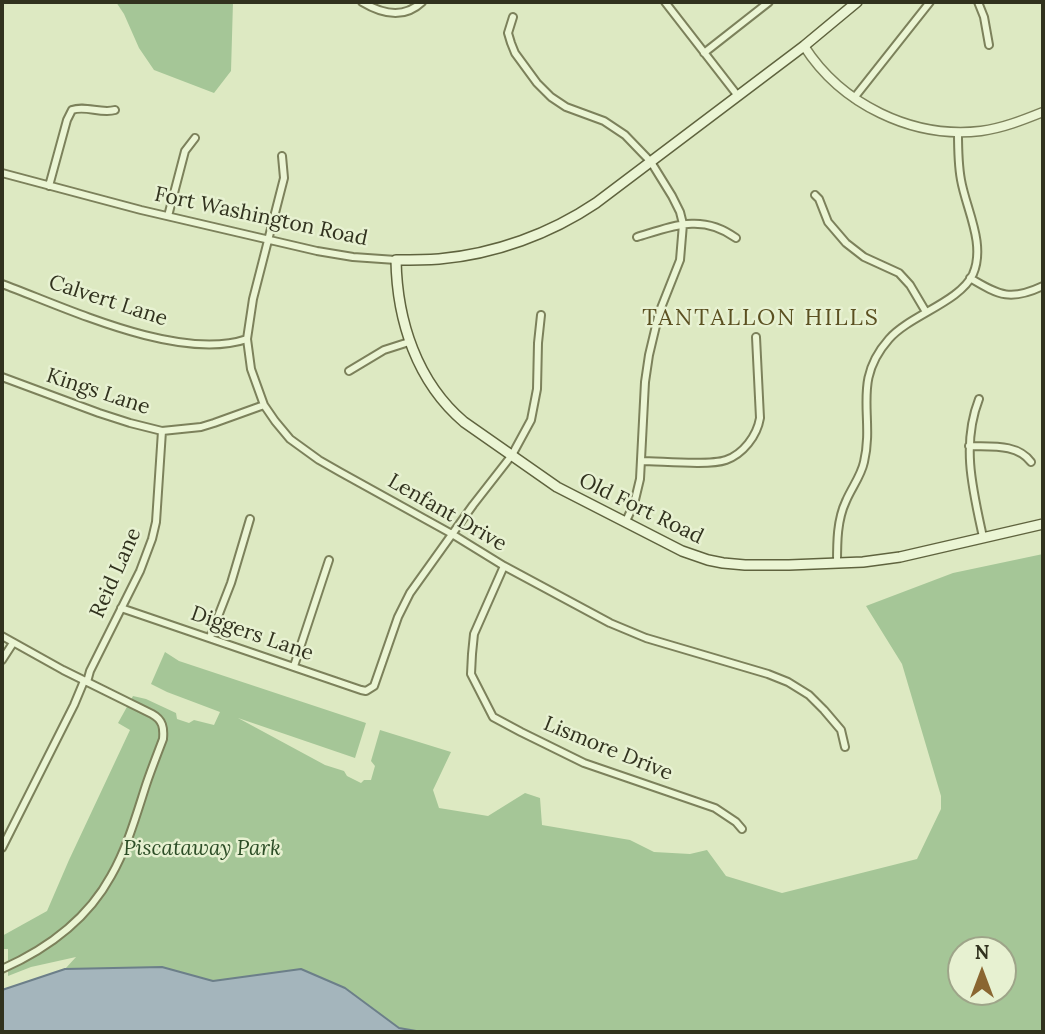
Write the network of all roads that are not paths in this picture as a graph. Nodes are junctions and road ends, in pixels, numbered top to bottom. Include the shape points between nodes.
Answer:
1 (362, 2) edge
2 (422, 2) edge
3 (665, 2) edge
4 (769, 2) edge
5 (857, 2) edge
6 (930, 2) edge
7 (978, 2) edge
8 (513, 17) dead end
9 (989, 45) dead end
10 (804, 46) junction
11 (704, 53) junction
12 (738, 96) junction
13 (854, 98) junction
14 (114, 110) dead end
15 (1043, 114) edge
16 (958, 132) junction
17 (195, 138) dead end
18 (282, 156) dead end
19 (651, 162) junction
20 (2, 175) edge
21 (50, 186) junction
22 (815, 195) dead end
23 (168, 216) junction
24 (683, 224) junction
25 (637, 237) dead end
26 (736, 238) dead end
27 (269, 239) junction
28 (396, 261) junction
29 (970, 278) junction
30 (2, 284) edge
31 (1043, 286) edge
32 (926, 312) junction
33 (541, 315) dead end
34 (756, 337) dead end
35 (247, 338) junction
36 (410, 342) junction
37 (349, 371) dead end
38 (2, 377) edge
39 (979, 399) dead end
40 (264, 405) junction
41 (162, 431) junction
42 (969, 446) junction
43 (512, 455) junction
44 (641, 461) junction
45 (1031, 462) dead end
46 (250, 519) dead end
47 (626, 521) junction
48 (1043, 524) edge
49 (452, 534) junction
50 (983, 537) junction
51 (329, 560) dead end
52 (838, 564) junction
53 (504, 566) junction
54 (121, 608) junction
55 (2, 636) edge
56 (210, 638) junction
57 (13, 643) junction
58 (2, 660) edge
59 (294, 666) junction
60 (85, 682) junction
61 (845, 747) dead end
62 (742, 829) dead end
63 (2, 848) edge
64 (2, 969) edge

1 - 2 street via 391,13
3 - 11 street
4 - 11 street
5 - 10 main road, Fort Washington Road
6 - 13 street
7 - 9 street
8 - 19 street via 508,33 515,53 547,93 566,107 617,129
10 - 12 main road, Fort Washington Road
10 - 13 street via 825,74
11 - 12 street
12 - 19 main road, Fort Washington Road
13 - 16 street via 910,125
14 - 21 street via 72,110
15 - 16 street via 995,128
16 - 29 street via 960,179 977,246
17 - 23 street via 184,151
18 - 27 street, Lenfant Drive via 284,178
19 - 24 street
19 - 28 main road, Fort Washington Road via 583,212 538,235 462,256
20 - 21 street, Fort Washington Road
21 - 23 street, Fort Washington Road
22 - 32 street via 828,222 846,243 903,277
23 - 27 street, Fort Washington Road
24 - 25 street
24 - 26 street via 711,225
24 - 44 street via 680,260 659,313 649,355
27 - 28 street, Fort Washington Road via 317,251
27 - 35 street, Lenfant Drive
28 - 36 main road, Old Fort Road via 402,317
29 - 31 street via 1012,295
29 - 32 street
30 - 35 street, Calvert Lane via 94,320 162,339 234,343
32 - 52 street via 890,337 871,369 866,388 865,457 840,518
33 - 43 street via 531,420
34 - 44 street via 760,418 745,446 719,461
35 - 40 street, Lenfant Drive via 251,369
36 - 37 street
36 - 43 main road, Old Fort Road via 440,398 464,422
38 - 41 street, Kings Lane via 130,424
39 - 42 street
40 - 41 street, Kings Lane via 214,424
40 - 49 street, Lenfant Drive via 290,439 319,460
41 - 54 street, Reid Lane via 154,530
42 - 45 street via 1011,449
42 - 50 street
43 - 47 main road, Old Fort Road via 556,487
43 - 49 street
44 - 47 street via 634,504
46 - 56 street
47 - 52 main road, Old Fort Road via 708,560 745,565
48 - 50 main road, Old Fort Road
49 - 53 street, Lenfant Drive
49 - 59 street, Diggers Lane via 404,603 371,689 361,690
50 - 52 main road, Old Fort Road via 900,557
51 - 59 street
53 - 61 street, Lenfant Drive via 646,639 788,682 824,710 841,730
53 - 62 street, Lismore Drive via 474,634 471,653 471,674 493,717 584,763 715,808
54 - 56 street, Diggers Lane
54 - 60 street, Reid Lane
55 - 57 street
56 - 59 street, Diggers Lane
57 - 58 street
57 - 60 street
60 - 63 street, Reid Lane
60 - 64 street via 159,719 163,739 107,882 73,925 30,956

